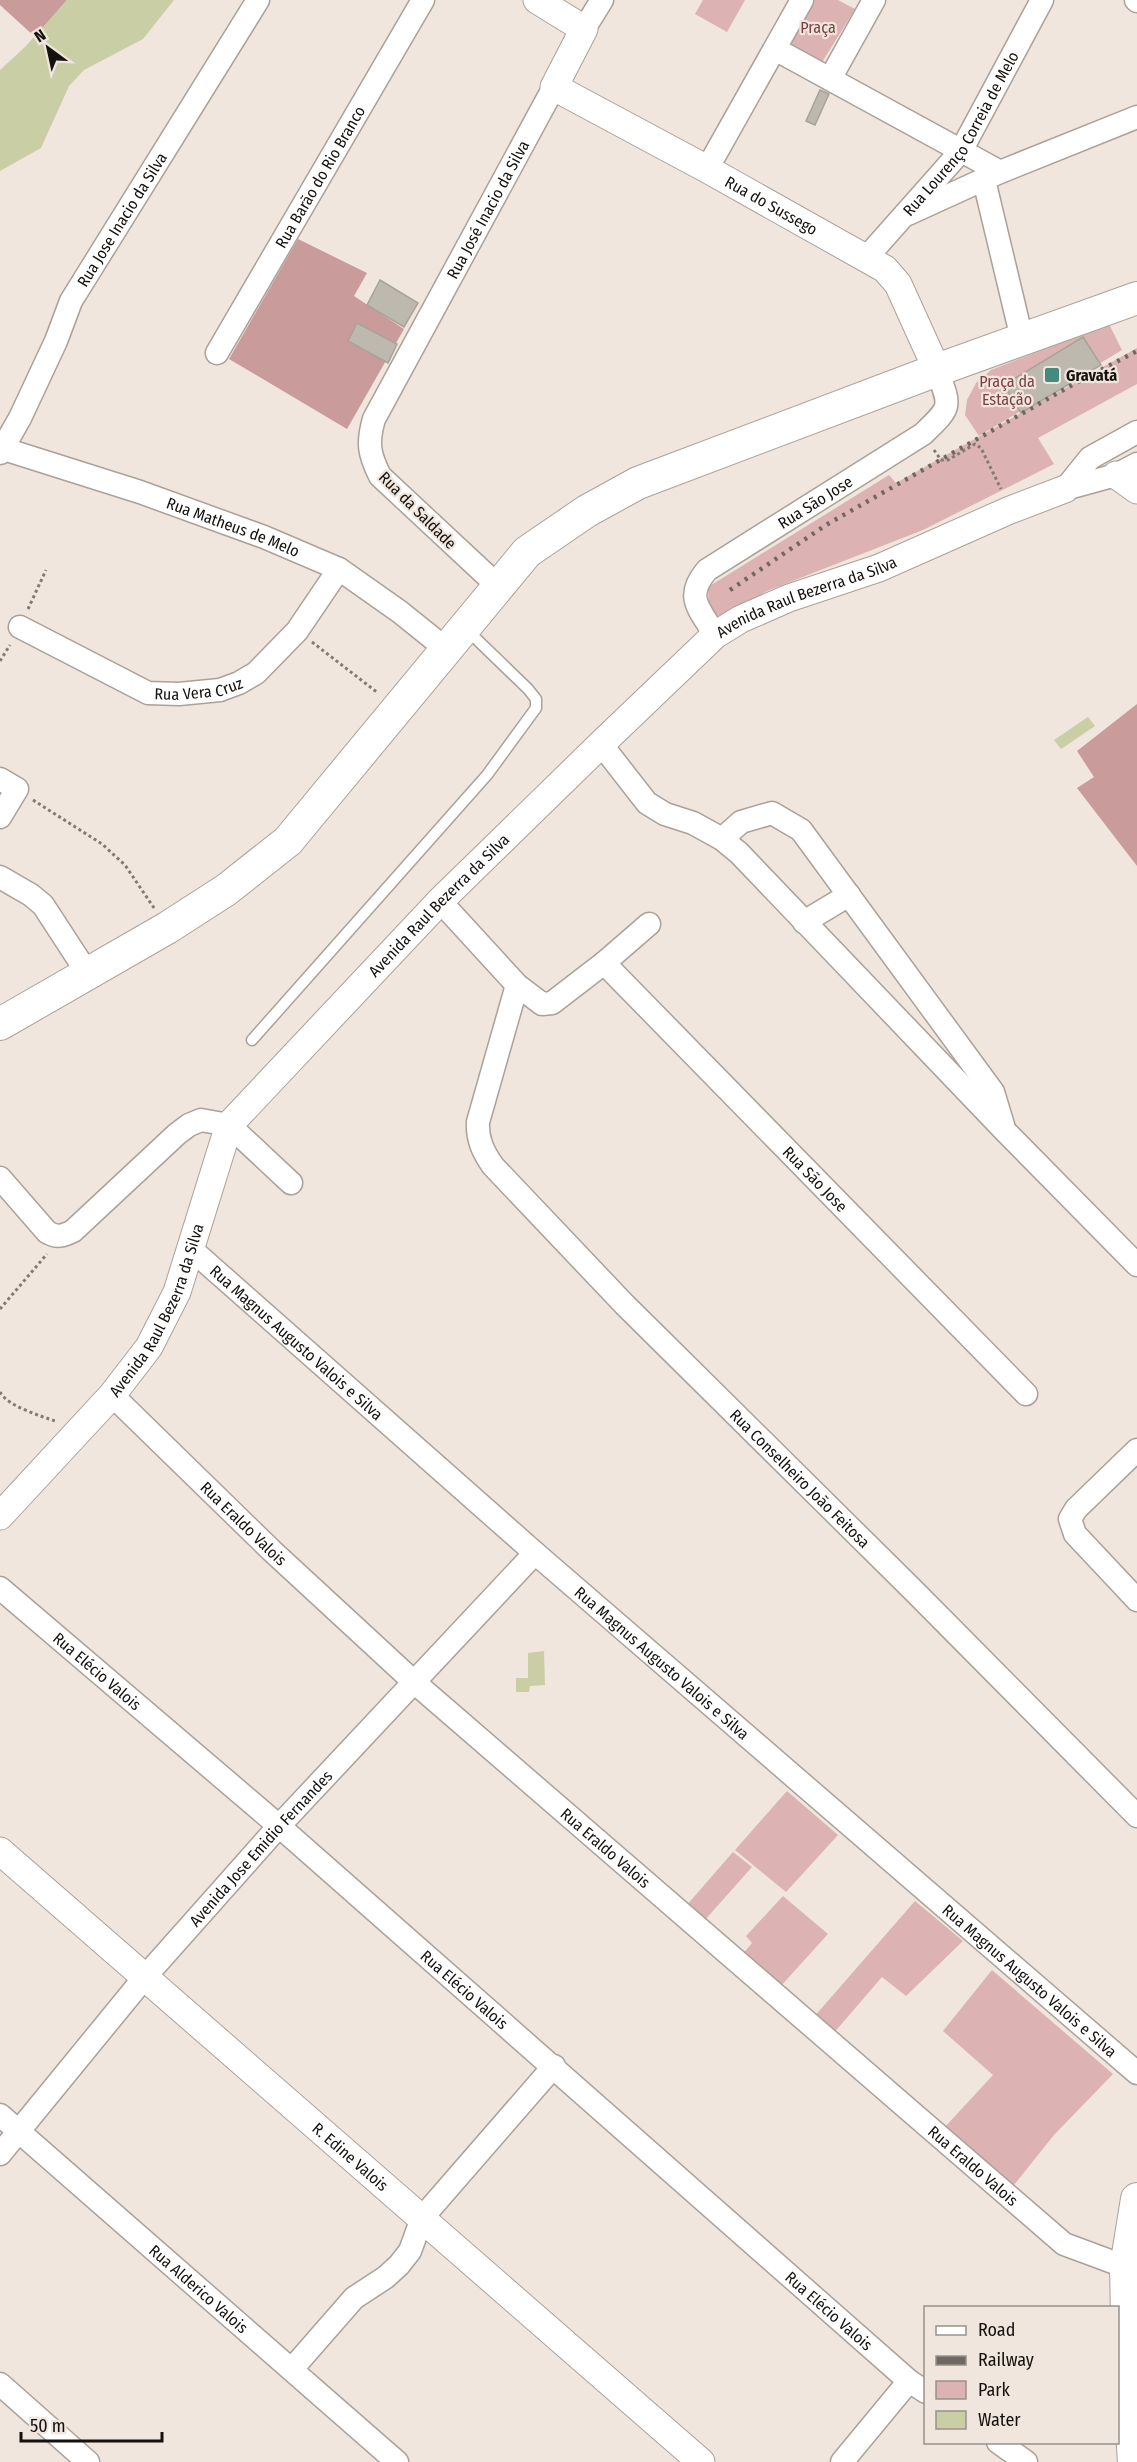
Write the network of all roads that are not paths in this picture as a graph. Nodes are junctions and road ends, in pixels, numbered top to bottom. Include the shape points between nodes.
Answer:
1 (258, 0) edge
2 (423, 0) edge
3 (537, 0) edge
4 (602, 0) edge
5 (802, 0) edge
6 (1042, 0) edge
7 (866, 3) edge
8 (584, 29) junction
9 (775, 50) junction
10 (830, 80) junction
11 (554, 87) junction
12 (1137, 117) edge
13 (961, 150) junction
14 (707, 169) junction
15 (992, 176) junction
16 (902, 217) junction
17 (867, 257) junction
18 (1137, 298) edge
19 (1022, 339) junction
20 (217, 353) dead end
21 (937, 370) junction
22 (374, 419) joint
23 (1137, 432) edge
24 (2, 451) edge
25 (1090, 458) junction
26 (1130, 476) edge
27 (1065, 489) junction
28 (339, 569) junction
29 (498, 586) junction
30 (20, 627) road end
31 (715, 635) junction
32 (455, 639) junction
33 (601, 744) junction
34 (8, 784) edge
35 (0, 817) edge
36 (722, 839) junction
37 (0, 877) edge
38 (849, 895) junction
39 (440, 901) junction
40 (804, 922) junction
41 (649, 924) dead end
42 (604, 963) junction
43 (88, 974) junction
44 (517, 985) junction
45 (0, 1024) edge
46 (252, 1040) dead end
47 (230, 1125) junction
48 (1005, 1131) junction
49 (0, 1178) edge
50 (291, 1183) dead end
51 (191, 1249) junction
52 (1137, 1265) edge
53 (112, 1395) junction
54 (1026, 1395) dead end
55 (1137, 1450) edge
56 (0, 1516) edge
57 (535, 1553) junction
58 (0, 1588) edge
59 (1137, 1600) edge
60 (414, 1682) junction
61 (1137, 1816) edge
62 (279, 1826) junction
63 (0, 1851) edge
64 (144, 1978) junction
65 (554, 2066) junction
66 (1137, 2073) edge
67 (0, 2115) edge
68 (19, 2132) junction
69 (0, 2154) edge
70 (1137, 2199) edge
71 (422, 2218) junction
72 (1131, 2256) edge
73 (292, 2368) junction
74 (1132, 2368) edge
75 (0, 2384) edge
76 (917, 2386) edge
77 (1001, 2444) edge
78 (88, 2462) edge
79 (397, 2462) edge
80 (701, 2462) edge
81 (842, 2462) edge
82 (1026, 2462) edge
83 (1134, 2462) edge

1 - 24 street, Rua Jose Inacio da Silva via 71,301 56,342
2 - 20 street, Rua Barão do Rio Branco
3 - 8 street
4 - 8 street, Rua José Inacio da Silva
5 - 9 street
6 - 13 street, Rua Lourenço Correia de Melo
7 - 10 street
8 - 11 street, Rua José Inacio da Silva
9 - 10 street
9 - 14 street
10 - 13 street
11 - 14 street, Rua do Sussego
11 - 22 street, Rua José Inacio da Silva
12 - 15 street
13 - 15 street
13 - 16 street, Rua Lourenço Correia de Melo
14 - 17 street, Rua do Sussego
15 - 16 street
15 - 19 street
16 - 17 street, Rua Lourenço Correia de Melo
17 - 21 street, Rua do Sussego via 898,284
18 - 19 main road
19 - 21 main road
21 - 29 main road via 638,483 587,511 528,552
21 - 31 street, Rua São Jose via 948,400 944,413 922,434 707,570 696,583 694,596
22 - 29 street, Rua da Saldade via 368,440 380,476
23 - 25 street
24 - 28 street, Rua Matheus de Melo via 140,492
25 - 26 street
25 - 27 street
26 - 27 street, Avenida Raul Bezerra da Silva
27 - 31 street, Avenida Raul Bezerra da Silva via 879,568 789,598
28 - 30 street, Rua Vera Cruz via 297,631 256,673 220,690 148,693
28 - 32 street, Rua Matheus de Melo via 400,612
29 - 32 main road
31 - 33 street, Avenida Raul Bezerra da Silva
32 - 43 main road via 288,841 226,890
32 - 46 lane via 528,689 536,699 536,708 487,776
33 - 36 street via 647,803
33 - 39 street, Avenida Raul Bezerra da Silva
34 - 35 street
36 - 38 street via 741,822 772,813 801,830
36 - 40 street
37 - 43 street via 43,905
38 - 40 street
38 - 48 street via 993,1092
39 - 44 street
39 - 47 street, Avenida Raul Bezerra da Silva
40 - 48 street
41 - 42 street
42 - 44 street via 552,1003 536,1001
42 - 54 street, Rua São Jose
43 - 45 main road
44 - 61 street, Rua Conselheiro João Feitosa via 478,1122 482,1150 493,1166 624,1304
47 - 49 street via 201,1120 189,1125 68,1234 54,1236 47,1232
47 - 50 street
47 - 51 street, Avenida Raul Bezerra da Silva
48 - 52 street
51 - 53 street, Avenida Raul Bezerra da Silva via 177,1292 149,1347
51 - 57 street, Rua Magnus Augusto Valois e Silva
53 - 56 street, Avenida Raul Bezerra da Silva
53 - 60 street, Rua Eraldo Valois
55 - 59 street via 1070,1519 1075,1534
57 - 60 street, Avenida Jose Emidio Fernandes
57 - 66 street, Rua Magnus Augusto Valois e Silva
58 - 62 street, Rua Elécio Valois
60 - 62 street, Avenida Jose Emidio Fernandes
60 - 72 street, Rua Eraldo Valois via 1064,2244
62 - 64 street, Avenida Jose Emidio Fernandes
62 - 65 street, Rua Elécio Valois
63 - 64 street, R. Edine Valois
64 - 68 street, Avenida Jose Emidio Fernandes
64 - 71 street, R. Edine Valois
65 - 71 street
65 - 76 street, Rua Elécio Valois
67 - 68 street, Rua Alderico Valois
68 - 69 street, Avenida Jose Emidio Fernandes
68 - 73 street, Rua Alderico Valois
70 - 72 main road
71 - 73 street via 410,2251 399,2265 354,2298
71 - 80 street, R. Edine Valois
72 - 74 main road
73 - 79 street, Rua Alderico Valois
74 - 83 main road
75 - 78 street
76 - 81 street
77 - 82 street

